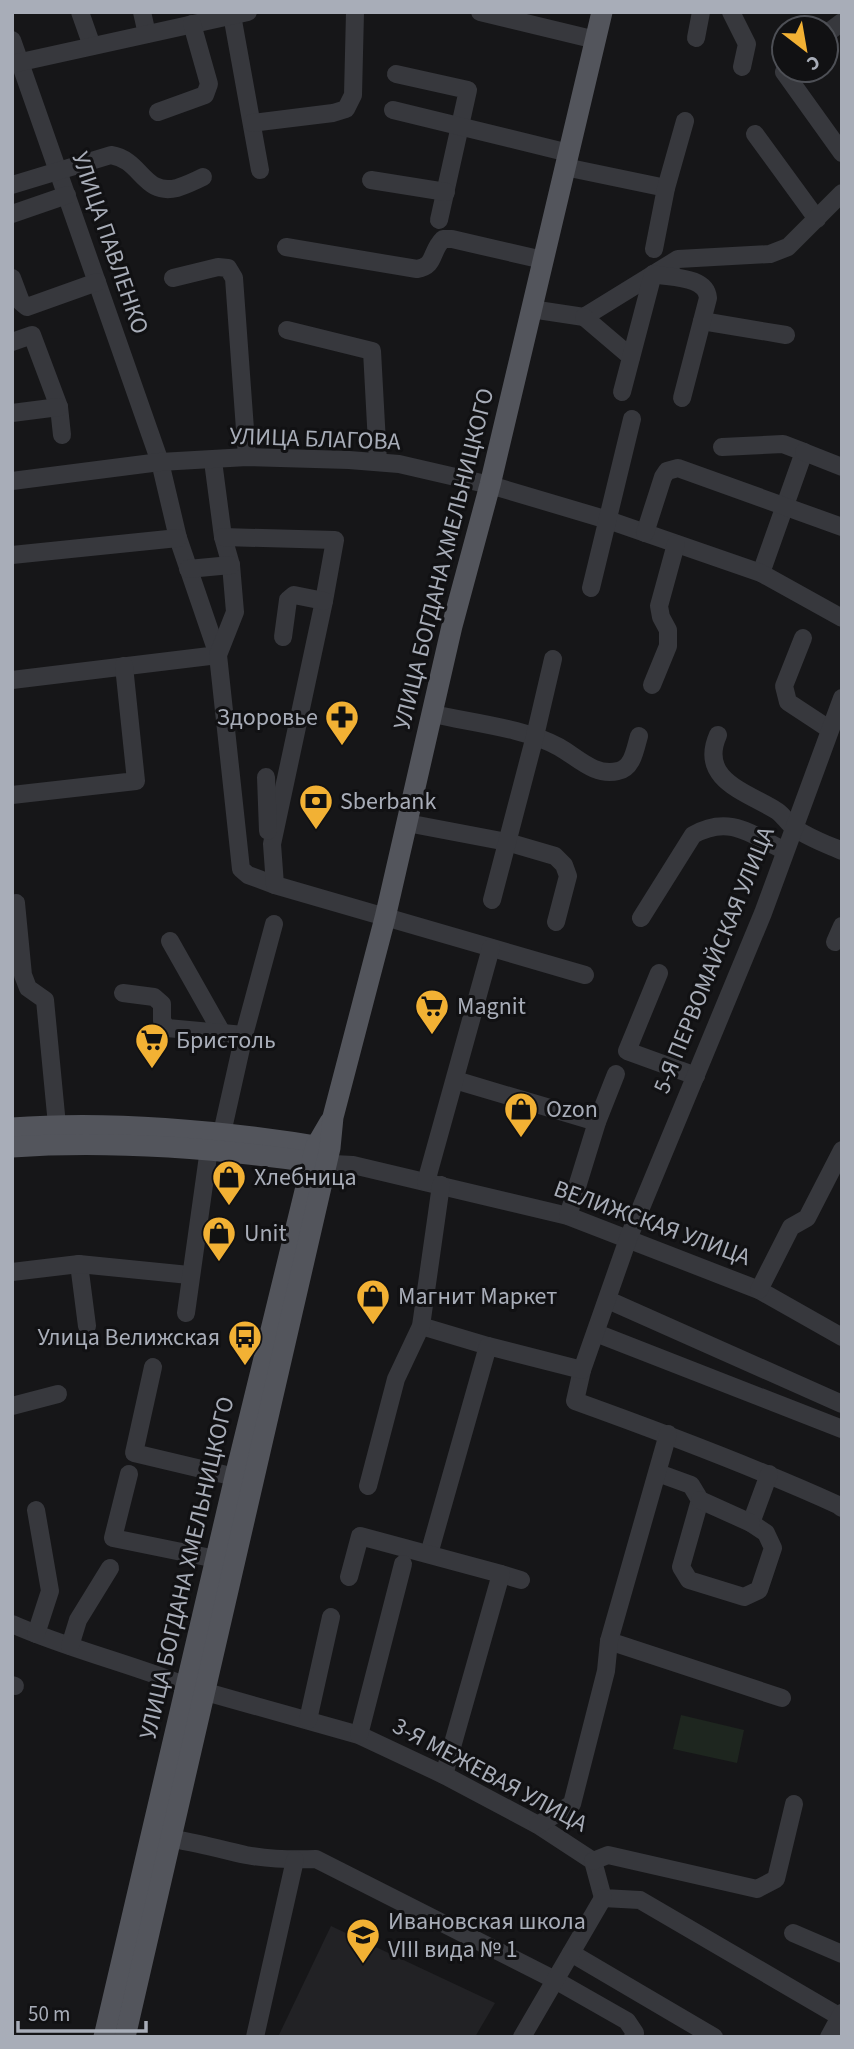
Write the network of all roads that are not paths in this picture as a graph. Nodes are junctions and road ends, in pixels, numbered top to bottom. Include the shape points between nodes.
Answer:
1 (80, 12) edge
2 (142, 12) edge
3 (355, 12) edge
4 (480, 12) edge
5 (603, 12) edge
6 (701, 12) edge
7 (731, 12) edge
8 (240, 13) edge
9 (192, 24) junction
10 (147, 34) junction
11 (696, 38) dead end
12 (12, 40) edge
13 (596, 40) junction
14 (92, 46) junction
15 (16, 63) edge
16 (742, 67) dead end
17 (396, 74) dead end
18 (793, 84) edge
19 (393, 110) dead end
20 (158, 112) dead end
21 (685, 121) dead end
22 (252, 123) junction
23 (462, 127) junction
24 (755, 134) dead end
25 (842, 153) edge
26 (567, 160) junction
27 (58, 170) junction
28 (260, 170) dead end
29 (203, 177) dead end
30 (371, 180) dead end
31 (12, 185) edge
32 (666, 188) junction
33 (446, 192) junction
34 (842, 193) edge
35 (67, 195) junction
36 (12, 214) edge
37 (817, 219) junction
38 (439, 220) dead end
39 (286, 247) dead end
40 (654, 249) dead end
41 (543, 260) junction
42 (653, 275) junction
43 (12, 278) edge
44 (173, 278) dead end
45 (97, 282) junction
46 (531, 309) junction
47 (584, 317) junction
48 (702, 321) junction
49 (287, 330) dead end
50 (786, 335) dead end
51 (12, 342) edge
52 (632, 357) junction
53 (622, 392) dead end
54 (682, 398) dead end
55 (59, 407) junction
56 (12, 413) edge
57 (632, 419) dead end
58 (62, 436) dead end
59 (722, 447) dead end
60 (804, 452) junction
61 (247, 457) junction
62 (213, 460) junction
63 (160, 462) junction
64 (379, 462) junction
65 (842, 467) edge
66 (12, 481) edge
67 (490, 485) junction
68 (784, 508) junction
69 (607, 520) junction
70 (842, 527) edge
71 (645, 533) junction
72 (223, 537) junction
73 (178, 538) junction
74 (676, 544) junction
75 (12, 555) edge
76 (231, 565) junction
77 (188, 569) junction
78 (761, 573) junction
79 (591, 589) dead end
80 (324, 600) junction
81 (842, 618) edge
82 (283, 637) dead end
83 (803, 638) dead end
84 (218, 655) junction
85 (553, 659) dead end
86 (124, 666) junction
87 (12, 680) edge
88 (652, 685) dead end
89 (842, 698) edge
90 (433, 714) junction
91 (829, 729) junction
92 (719, 735) dead end
93 (535, 736) junction
94 (639, 736) dead end
95 (265, 777) dead end
96 (12, 795) edge
97 (407, 823) junction
98 (794, 827) junction
99 (507, 842) junction
100 (272, 844) junction
101 (785, 851) junction
102 (842, 852) edge
103 (275, 885) junction
104 (492, 900) dead end
105 (12, 904) edge
106 (386, 918) junction
107 (641, 918) dead end
108 (556, 922) dead end
109 (274, 924) dead end
110 (170, 942) dead end
111 (491, 948) junction
112 (659, 973) dead end
113 (18, 975) edge
114 (585, 975) dead end
115 (124, 993) dead end
116 (222, 1033) junction
117 (244, 1035) junction
118 (616, 1074) dead end
119 (696, 1076) junction
120 (455, 1080) junction
121 (597, 1122) junction
122 (57, 1125) junction
123 (12, 1128) edge
124 (215, 1141) junction
125 (12, 1147) edge
126 (842, 1150) edge
127 (321, 1155) junction
128 (433, 1183) junction
129 (568, 1216) junction
130 (628, 1239) junction
131 (79, 1264) junction
132 (12, 1272) edge
133 (189, 1275) junction
134 (759, 1290) junction
135 (608, 1300) junction
136 (186, 1313) dead end
137 (88, 1326) dead end
138 (422, 1326) junction
139 (596, 1333) junction
140 (842, 1337) edge
141 (707, 1344) junction
142 (488, 1346) junction
143 (153, 1367) dead end
144 (582, 1370) junction
145 (695, 1371) junction
146 (809, 1389) junction
147 (58, 1394) dead end
148 (842, 1404) edge
149 (12, 1406) edge
150 (799, 1412) junction
151 (842, 1429) edge
152 (668, 1434) junction
153 (658, 1473) junction
154 (129, 1474) dead end
155 (769, 1474) junction
156 (235, 1476) junction
157 (368, 1486) dead end
158 (700, 1500) junction
159 (842, 1508) edge
160 (36, 1510) dead end
161 (751, 1523) junction
162 (429, 1554) junction
163 (216, 1559) junction
164 (403, 1564) dead end
165 (110, 1568) dead end
166 (501, 1574) junction
167 (349, 1577) dead end
168 (521, 1580) dead end
169 (331, 1617) dead end
170 (12, 1624) edge
171 (36, 1634) junction
172 (609, 1641) junction
173 (70, 1646) junction
174 (196, 1689) junction
175 (782, 1698) dead end
176 (308, 1720) junction
177 (359, 1735) junction
178 (444, 1775) junction
179 (794, 1804) dead end
180 (538, 1825) junction
181 (171, 1839) junction
182 (295, 1860) junction
183 (593, 1861) junction
184 (603, 1898) junction
185 (793, 1933) dead end
186 (571, 1953) junction
187 (842, 1954) edge
188 (555, 1980) junction
189 (841, 2016) edge
190 (104, 2037) edge
191 (125, 2037) edge
192 (255, 2037) edge
193 (522, 2037) edge
194 (633, 2037) edge
195 (714, 2037) edge
196 (830, 2037) edge

1 - 14 street
2 - 10 street
3 - 22 street via 354,95 346,109
4 - 13 street
5 - 13 main road, УЛИЦА БОГДАНА ХМЕЛЬНИЦКОГО
6 - 11 street
7 - 16 street via 747,44
8 - 9 street
8 - 22 street
9 - 10 street
9 - 20 street via 209,84 205,94
10 - 14 street
12 - 15 street, УЛИЦА ПАВЛЕНКО
13 - 26 main road, УЛИЦА БОГДАНА ХМЕЛЬНИЦКОГО
14 - 15 street
15 - 27 street, УЛИЦА ПАВЛЕНКО
17 - 23 street via 468,90
18 - 25 street
19 - 23 street
21 - 32 street
22 - 28 street
23 - 26 street
23 - 33 street
24 - 37 street
26 - 32 street
26 - 41 main road, УЛИЦА БОГДАНА ХМЕЛЬНИЦКОГО
27 - 29 street via 111,155 125,157 147,182 161,188 176,188
27 - 31 street
27 - 35 street, УЛИЦА ПАВЛЕНКО
30 - 33 street
32 - 40 street
33 - 38 street
34 - 37 street
35 - 36 street
35 - 45 street, УЛИЦА ПАВЛЕНКО
37 - 42 street via 789,247 770,254 678,259
39 - 41 street via 417,269 431,263 435,247 443,239 452,239
41 - 46 main road, УЛИЦА БОГДАНА ХМЕЛЬНИЦКОГО
42 - 47 street
42 - 48 street via 701,283 708,290
42 - 52 street
43 - 45 street via 20,302 27,307
44 - 61 street via 218,267 228,268 234,278
45 - 63 street, УЛИЦА ПАВЛЕНКО
46 - 47 street
46 - 67 main road, УЛИЦА БОГДАНА ХМЕЛЬНИЦКОГО
47 - 52 street
48 - 50 street
48 - 54 street
49 - 64 street via 372,351
51 - 55 street via 32,335
52 - 53 street
55 - 56 street
55 - 58 street
57 - 69 street
59 - 60 street via 783,444
60 - 65 street
60 - 68 street
61 - 62 street, УЛИЦА БЛАГОВА
61 - 64 street, УЛИЦА БЛАГОВА
62 - 63 street, УЛИЦА БЛАГОВА
62 - 72 street
63 - 66 street, УЛИЦА БЛАГОВА
63 - 73 street, УЛИЦА ПАВЛЕНКО
64 - 67 street, УЛИЦА БЛАГОВА
67 - 69 street, УЛИЦА БЛАГОВА
67 - 90 main road, УЛИЦА БОГДАНА ХМЕЛЬНИЦКОГО
68 - 70 street
68 - 71 street via 678,468 663,477
68 - 78 street
69 - 71 street, УЛИЦА БЛАГОВА
69 - 79 street
71 - 74 street, УЛИЦА БЛАГОВА
72 - 76 street
72 - 80 street via 335,540
73 - 75 street
73 - 77 street, УЛИЦА ПАВЛЕНКО
74 - 78 street, УЛИЦА БЛАГОВА
74 - 88 street via 659,606 668,646
76 - 77 street
76 - 84 street via 235,612
77 - 84 street, УЛИЦА ПАВЛЕНКО
78 - 81 street, УЛИЦА БЛАГОВА
80 - 82 street via 294,595 288,600
80 - 100 street
83 - 91 street via 784,686 788,702
84 - 86 street
84 - 103 street via 241,869
85 - 93 street
86 - 87 street
86 - 96 street via 136,781
89 - 91 street, 5-Я ПЕРВОМАЙСКАЯ УЛИЦА
90 - 93 street
90 - 97 main road, УЛИЦА БОГДАНА ХМЕЛЬНИЦКОГО
91 - 98 street, 5-Я ПЕРВОМАЙСКАЯ УЛИЦА
92 - 98 street via 712,748 713,760 729,785 779,812
93 - 94 street via 607,772 630,764
93 - 99 street
95 - 100 street
97 - 99 street
97 - 106 main road, УЛИЦА БОГДАНА ХМЕЛЬНИЦКОГО
98 - 101 street, 5-Я ПЕРВОМАЙСКАЯ УЛИЦА
98 - 102 street
99 - 104 street
99 - 108 street via 555,856 564,865 568,876
100 - 103 street
101 - 107 street via 733,825 706,828 693,835
101 - 119 street, 5-Я ПЕРВОМАЙСКАЯ УЛИЦА
103 - 106 street
105 - 113 street via 16,903
106 - 111 street
106 - 127 main road, УЛИЦА БОГДАНА ХМЕЛЬНИЦКОГО
109 - 117 street
110 - 116 street
111 - 114 street
111 - 120 street
112 - 119 street via 627,1051
113 - 122 street via 45,1000
115 - 116 street via 154,997 162,1004 167,1028
116 - 117 street
117 - 124 street
118 - 121 street
119 - 130 street, 5-Я ПЕРВОМАЙСКАЯ УЛИЦА
120 - 121 street
120 - 128 street
121 - 129 street
122 - 123 main road, ВЕЛИЖСКАЯ УЛИЦА
122 - 124 main road, ВЕЛИЖСКАЯ УЛИЦА
124 - 125 main road, ВЕЛИЖСКАЯ УЛИЦА
124 - 127 main road, ВЕЛИЖСКАЯ УЛИЦА via 279,1139
124 - 133 street
126 - 134 street via 807,1217 791,1227
127 - 128 street, ВЕЛИЖСКАЯ УЛИЦА
127 - 156 main road, УЛИЦА БОГДАНА ХМЕЛЬНИЦКОГО
127 - 174 main road, УЛИЦА БОГДАНА ХМЕЛЬНИЦКОГО
128 - 129 street, ВЕЛИЖСКАЯ УЛИЦА
128 - 138 street
129 - 130 street, ВЕЛИЖСКАЯ УЛИЦА
130 - 134 street, ВЕЛИЖСКАЯ УЛИЦА
130 - 135 street, 5-Я ПЕРВОМАЙСКАЯ УЛИЦА
131 - 132 street
131 - 133 street
131 - 137 street
133 - 136 street
134 - 140 street, ВЕЛИЖСКАЯ УЛИЦА
135 - 139 street, 5-Я ПЕРВОМАЙСКАЯ УЛИЦА
135 - 141 street
138 - 142 street
138 - 157 street via 396,1379
139 - 144 street, 5-Я ПЕРВОМАЙСКАЯ УЛИЦА
139 - 145 street
141 - 145 street
141 - 146 street
142 - 144 street
142 - 162 street
143 - 156 street via 134,1453
144 - 152 street, 5-Я ПЕРВОМАЙСКАЯ УЛИЦА via 575,1401
145 - 150 street
146 - 148 street
146 - 150 street
147 - 149 street
150 - 151 street
152 - 153 street
152 - 155 street
153 - 158 street via 691,1485
153 - 172 street
154 - 163 street via 113,1538
155 - 159 street
155 - 161 street
156 - 163 main road, УЛИЦА БОГДАНА ХМЕЛЬНИЦКОГО
158 - 161 street
158 - 161 street via 681,1567 689,1580 744,1597 759,1590 773,1548 766,1533
160 - 171 street via 50,1591
162 - 166 street
162 - 167 street via 359,1536
163 - 174 main road, УЛИЦА БОГДАНА ХМЕЛЬНИЦКОГО
164 - 177 street
165 - 173 street via 78,1620
166 - 168 street
166 - 178 street
169 - 176 street
170 - 171 street, 3-Я МЕЖЕВАЯ УЛИЦА
171 - 173 street, 3-Я МЕЖЕВАЯ УЛИЦА
172 - 175 street
172 - 180 street via 606,1671 572,1804
173 - 174 street, 3-Я МЕЖЕВАЯ УЛИЦА
174 - 176 street, 3-Я МЕЖЕВАЯ УЛИЦА
174 - 181 main road, УЛИЦА БОГДАНА ХМЕЛЬНИЦКОГО
174 - 190 main road, УЛИЦА БОГДАНА ХМЕЛЬНИЦКОГО
176 - 177 street, 3-Я МЕЖЕВАЯ УЛИЦА
177 - 178 street, 3-Я МЕЖЕВАЯ УЛИЦА
178 - 180 street, 3-Я МЕЖЕВАЯ УЛИЦА
179 - 183 street via 776,1879 757,1889 607,1855
180 - 183 street, 3-Я МЕЖЕВАЯ УЛИЦА
181 - 182 street
181 - 191 main road, УЛИЦА БОГДАНА ХМЕЛЬНИЦКОГО
182 - 188 street via 316,1859
182 - 192 street
183 - 184 street, 3-Я МЕЖЕВАЯ УЛИЦА
184 - 186 street
184 - 189 street via 640,1900
185 - 187 street
186 - 188 street
186 - 195 street
188 - 193 street
188 - 194 street via 627,2021
189 - 196 street

